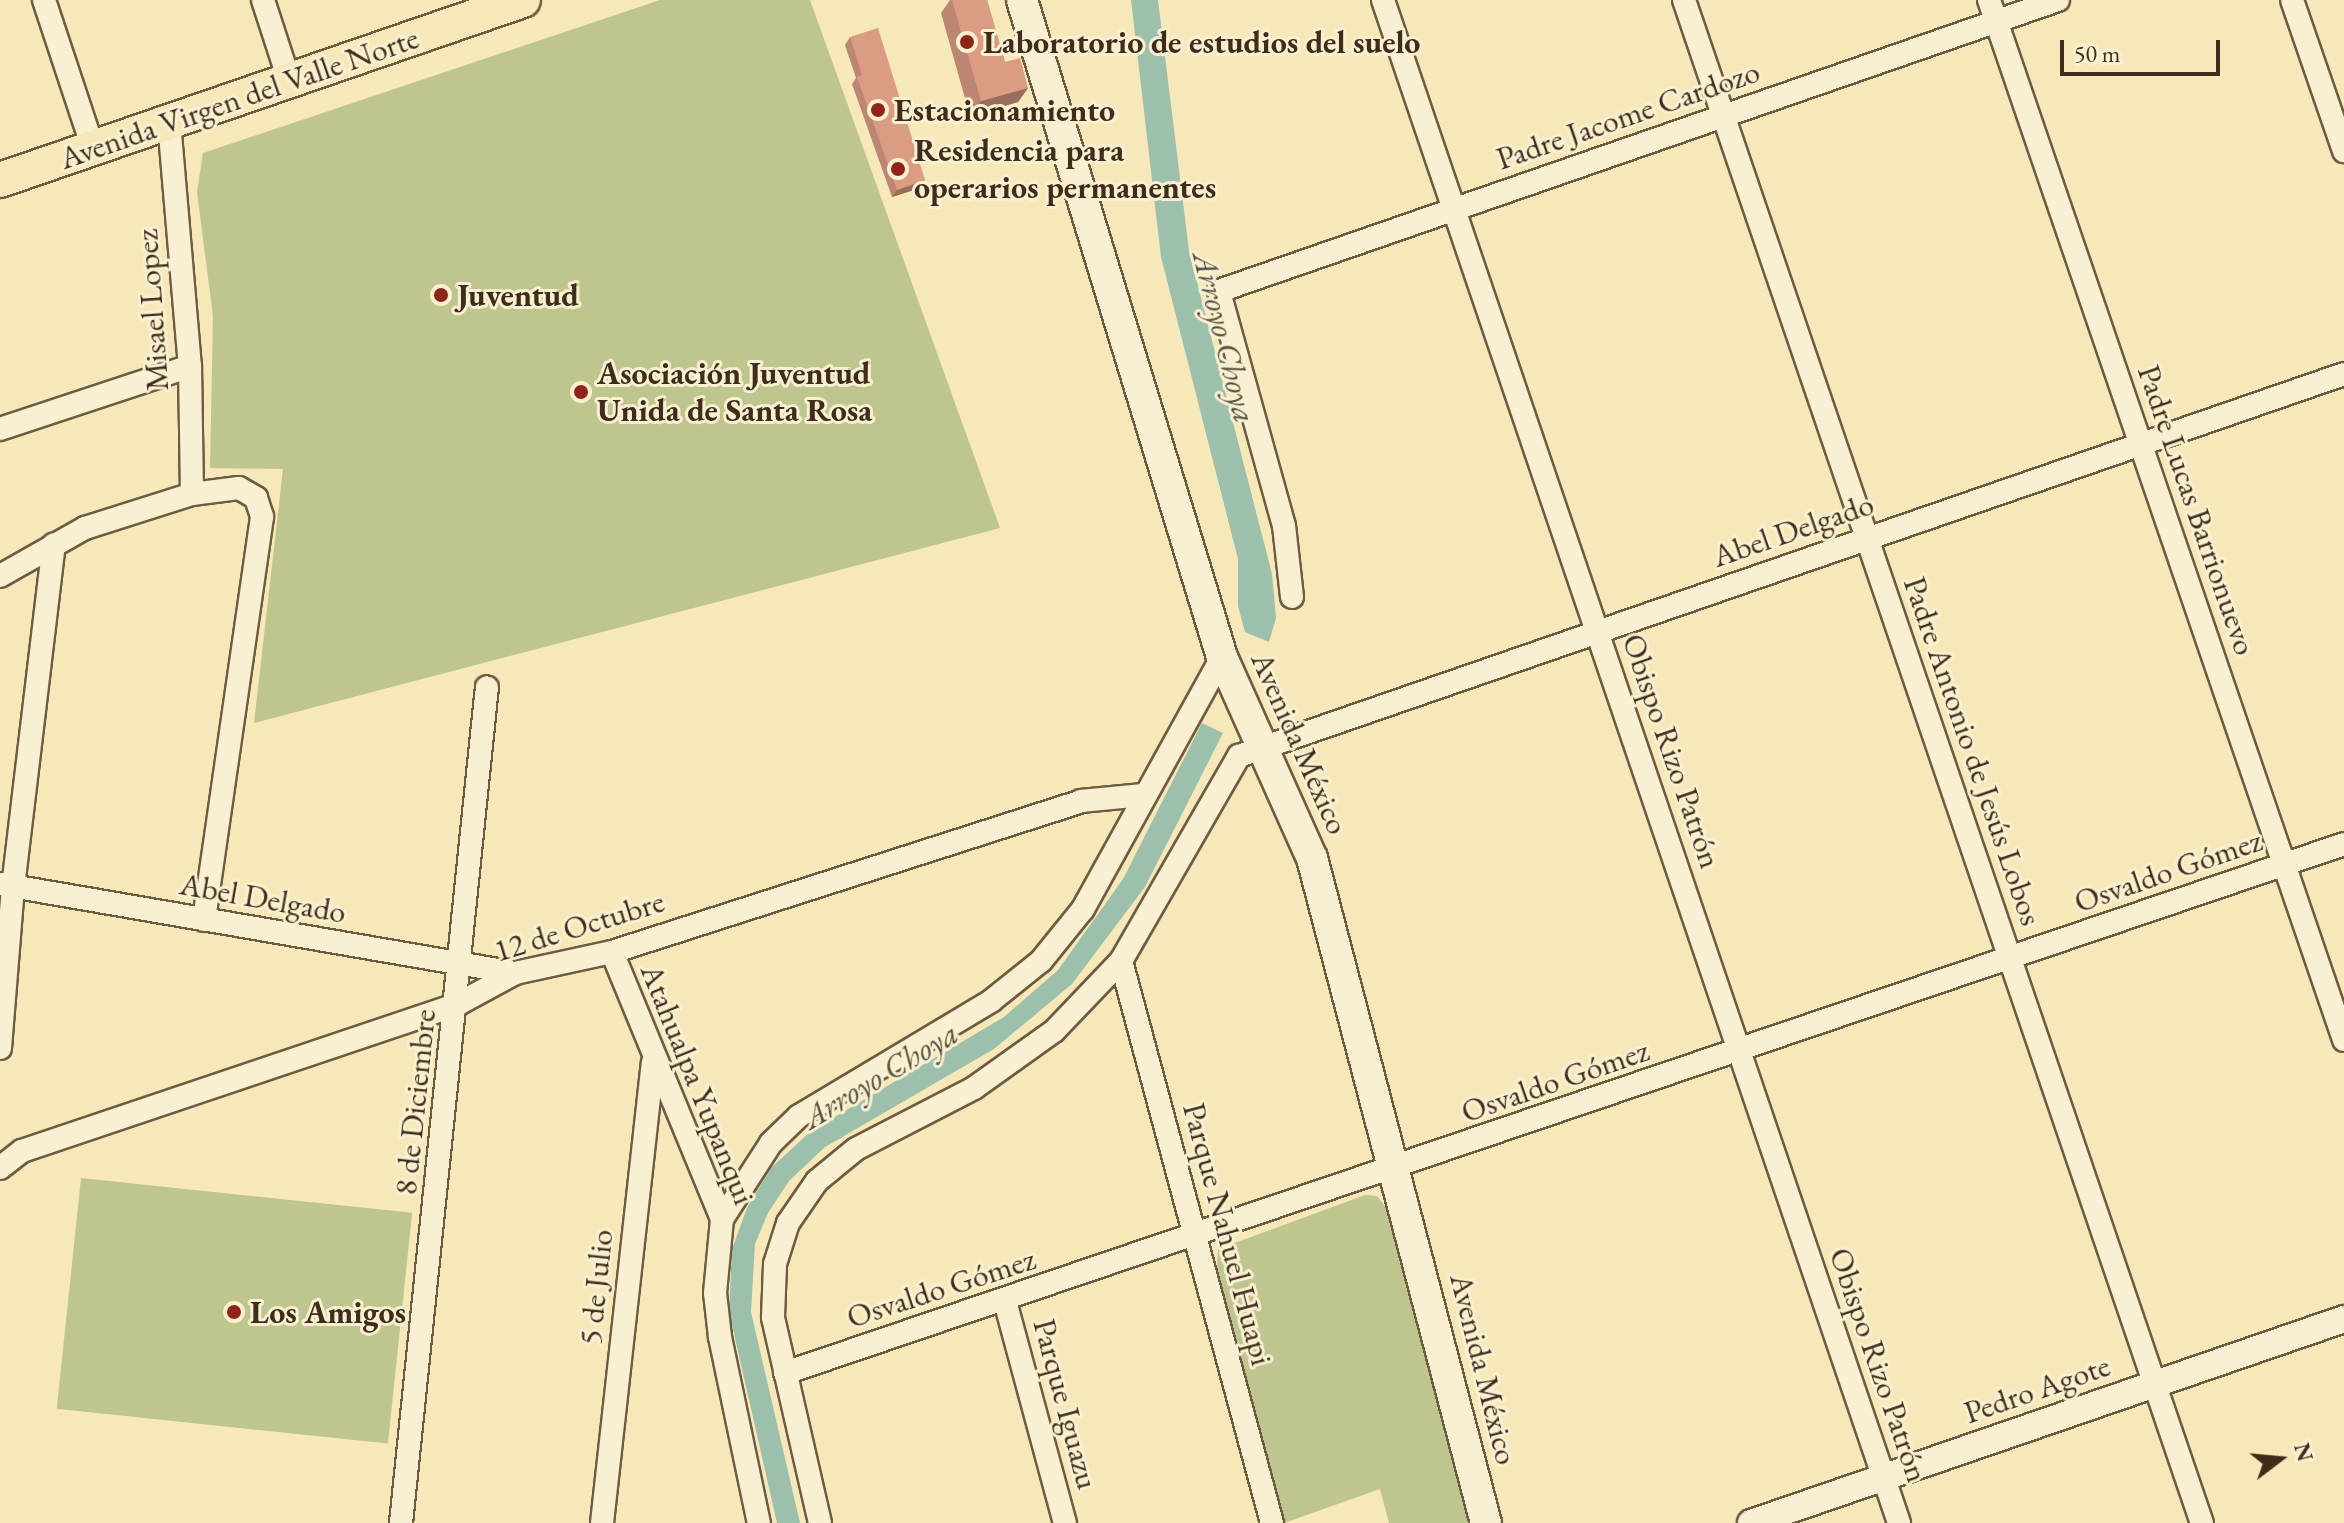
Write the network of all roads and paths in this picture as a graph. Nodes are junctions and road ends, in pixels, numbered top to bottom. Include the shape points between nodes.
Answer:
1 (44, 0) edge
2 (263, 0) edge
3 (523, 0) edge
4 (1022, 0) edge
5 (1383, 0) edge
6 (1684, 0) edge
7 (2058, 0) edge
8 (2292, 0) edge
9 (481, 7) edge
10 (1993, 11) edge
11 (289, 80) junction
12 (1723, 116) junction
13 (169, 122) junction
14 (93, 148) junction
15 (2344, 151) edge
16 (0, 180) edge
17 (1454, 209) junction
18 (190, 366) junction
19 (2344, 374) edge
20 (0, 429) edge
21 (2141, 444) junction
22 (192, 494) junction
23 (1867, 538) junction
24 (54, 544) junction
25 (0, 576) edge
26 (1292, 597) dead end
27 (1597, 631) junction
28 (1222, 657) junction
29 (487, 687) dead end
30 (1262, 746) junction
31 (1143, 795) junction
32 (2344, 844) edge
33 (2284, 865) junction
34 (6, 885) edge
35 (204, 920) junction
36 (612, 952) junction
37 (2010, 959) junction
38 (1121, 961) junction
39 (457, 965) junction
40 (515, 973) junction
41 (458, 1004) junction
42 (2344, 1040) edge
43 (0, 1048) edge
44 (1740, 1051) junction
45 (654, 1058) junction
46 (0, 1168) edge
47 (1395, 1169) junction
48 (722, 1219) junction
49 (1195, 1236) junction
50 (1005, 1301) junction
51 (2344, 1319) edge
52 (785, 1373) junction
53 (2155, 1384) junction
54 (1884, 1478) junction
55 (401, 1523) edge
56 (602, 1523) edge
57 (759, 1523) edge
58 (820, 1523) edge
59 (1065, 1523) edge
60 (1272, 1523) edge
61 (1486, 1523) edge
62 (1751, 1523) edge
63 (1899, 1523) edge
64 (2202, 1523) edge

1 - 14 street
2 - 11 street
3 - 9 main road, Avenida Virgen del Valle Norte
4 - 28 main road, Avenida México
5 - 17 street, Obispo Rizo Patrón
6 - 12 street, Padre Antonio de Jesús Lobos
7 - 10 street, Padre Jacome Cardozo
8 - 15 street
9 - 11 main road, Avenida Virgen del Valle Norte
10 - 12 street, Padre Jacome Cardozo
10 - 21 street, Padre Lucas Barrionuevo
11 - 13 main road, Avenida Virgen del Valle Norte
12 - 17 street, Padre Jacome Cardozo
12 - 23 street, Padre Antonio de Jesús Lobos
13 - 14 main road, Avenida Virgen del Valle Norte
13 - 18 street, Misael Lopez
14 - 16 main road, Avenida Virgen del Valle Norte
17 - 26 street, Padre Jacome Cardozo via 1219,291 1284,526
17 - 27 street, Obispo Rizo Patrón
18 - 20 street
18 - 22 street, Misael Lopez
19 - 21 street, Abel Delgado
21 - 23 street, Abel Delgado
21 - 33 street, Padre Lucas Barrionuevo
22 - 24 street via 85,528
22 - 35 street via 239,488 256,498 262,517
23 - 27 street, Abel Delgado
23 - 37 street, Padre Antonio de Jesús Lobos
24 - 25 street
24 - 34 street
27 - 30 street, Abel Delgado
27 - 44 street, Obispo Rizo Patrón
28 - 30 main road, Avenida México
28 - 31 street
29 - 39 street, 8 de Diciembre via 482,772
30 - 38 street, Abel Delgado via 1239,756 1229,768
30 - 47 main road, Avenida México via 1312,858
31 - 36 street, 12 de Octubre via 1081,801
31 - 48 street via 1083,909 1041,961 991,1001 799,1116 771,1143
32 - 33 street, Osvaldo Gómez
33 - 37 street, Osvaldo Gómez
33 - 42 street, Padre Lucas Barrionuevo
34 - 35 street, Abel Delgado
34 - 43 street
35 - 39 street, Abel Delgado
36 - 40 street, 12 de Octubre
36 - 45 street, Atahualpa Yupanqui
37 - 44 street, Osvaldo Gómez
37 - 53 street, Padre Antonio de Jesús Lobos
38 - 49 street, Parque Nahuel Huapi
38 - 52 street, Abel Delgado via 1054,1031 974,1088 856,1149 817,1181 788,1223 775,1264 773,1317
39 - 40 street, Abel Delgado
39 - 41 street, 8 de Diciembre
40 - 41 street, 12 de Octubre
41 - 46 street, 12 de Octubre via 22,1151
41 - 55 street, 8 de Diciembre
44 - 47 street, Osvaldo Gómez
44 - 54 street, Obispo Rizo Patrón
45 - 48 street, Atahualpa Yupanqui
45 - 56 street, 5 de Julio
47 - 49 street, Osvaldo Gómez
47 - 61 main road, Avenida México
48 - 57 street, Atahualpa Yupanqui via 715,1293 720,1337
49 - 50 street, Osvaldo Gómez
49 - 60 street, Parque Nahuel Huapi
50 - 52 street, Osvaldo Gómez
50 - 59 street, Parque Iguazu
51 - 53 street, Pedro Agote
52 - 58 street, Abel Delgado
53 - 54 street, Pedro Agote
53 - 64 street, Padre Antonio de Jesús Lobos
54 - 62 street, Pedro Agote
54 - 63 street, Obispo Rizo Patrón

